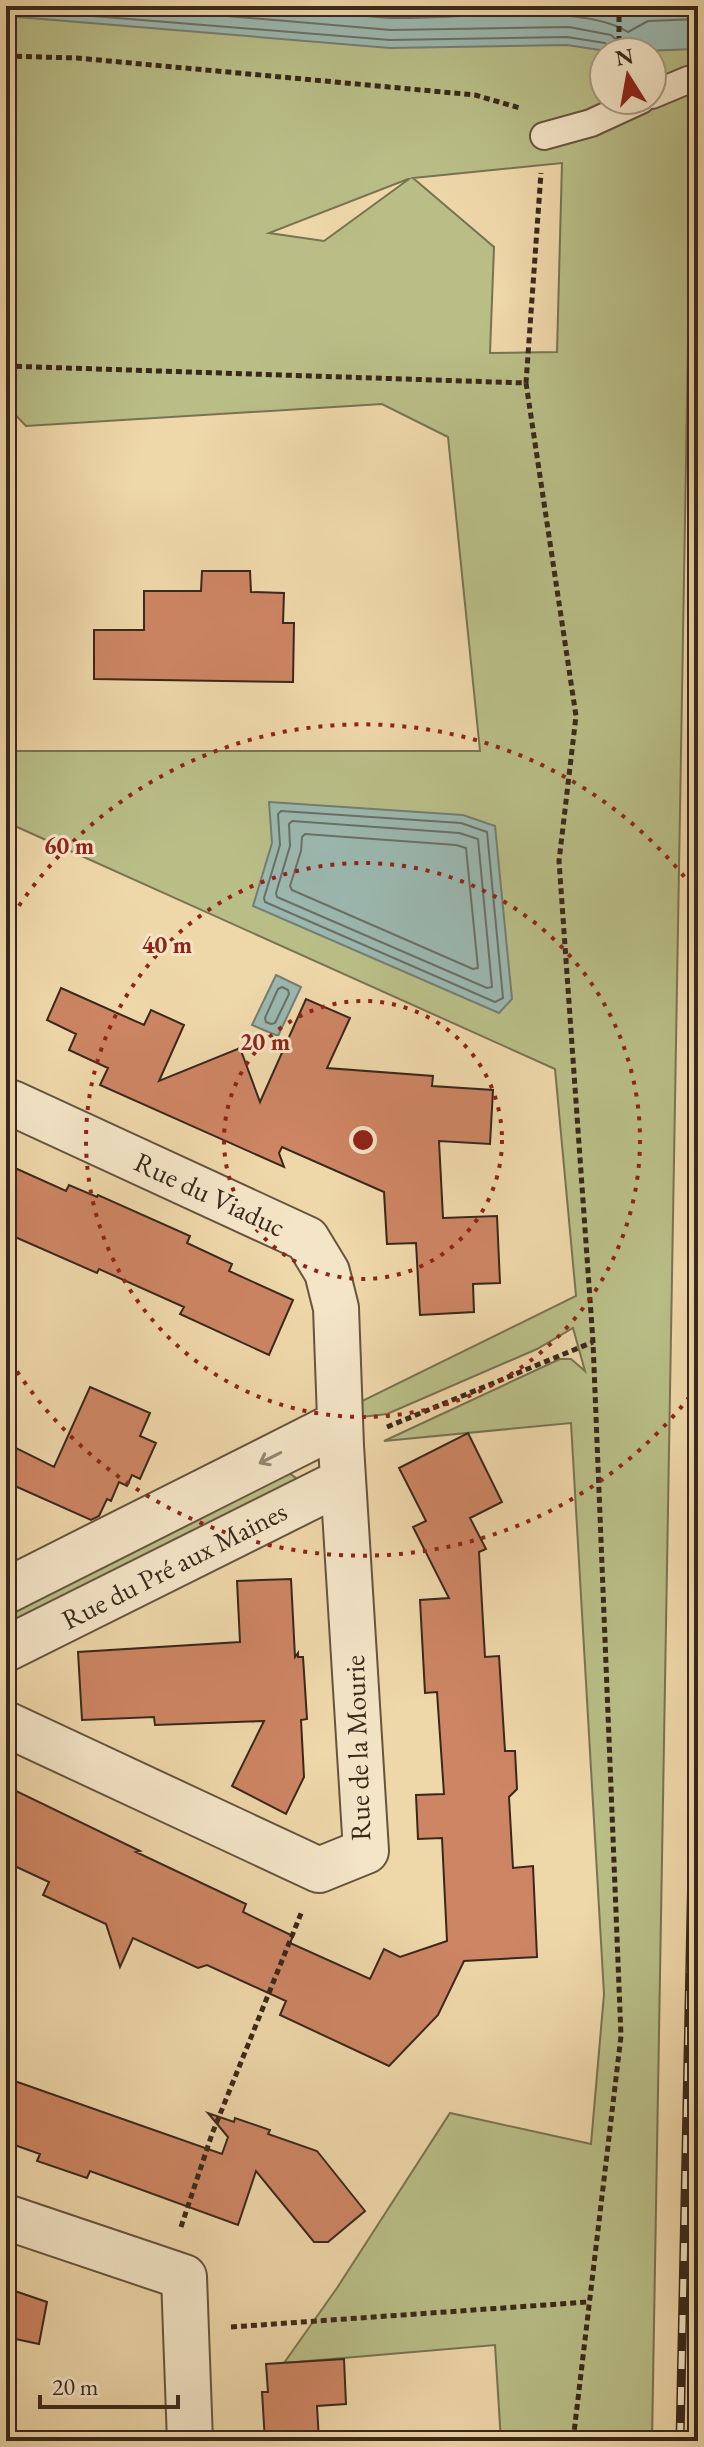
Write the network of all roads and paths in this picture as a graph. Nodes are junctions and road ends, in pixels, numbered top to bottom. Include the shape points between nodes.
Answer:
1 (619, 6) edge
2 (619, 36) edge
3 (6, 56) edge
4 (698, 79) edge
5 (668, 88) edge
6 (606, 116) edge
7 (544, 136) junction
8 (6, 366) edge
9 (526, 383) junction
10 (6, 1104) edge
11 (593, 1342) junction
12 (342, 1450) junction
13 (6, 1591) edge
14 (6, 1649) edge
15 (6, 1724) edge
16 (319, 1870) junction
17 (6, 2217) edge
18 (166, 2271) junction
19 (589, 2302) junction
20 (186, 2330) junction
21 (190, 2441) edge
22 (573, 2441) edge

1 - 2 path
3 - 7 path via 475,95 548,116
4 - 5 lane
6 - 7 lane
7 - 9 path
8 - 9 path
9 - 11 path via 576,716 559,861
10 - 12 street, Rue du Viaduc via 307,1239 327,1272 336,1308
11 - 12 path
11 - 19 path via 621,2036
12 -> 13 street, Rue du Pré aux Maines
12 - 14 street, Rue du Pré aux Maines
12 - 16 street, Rue de la Mourie via 366,1851
15 - 16 street, Rue de la Mourie
16 - 18 path via 212,2134
17 - 18 street
18 - 20 street via 184,2277
19 - 20 path
19 - 22 path
20 - 21 street

